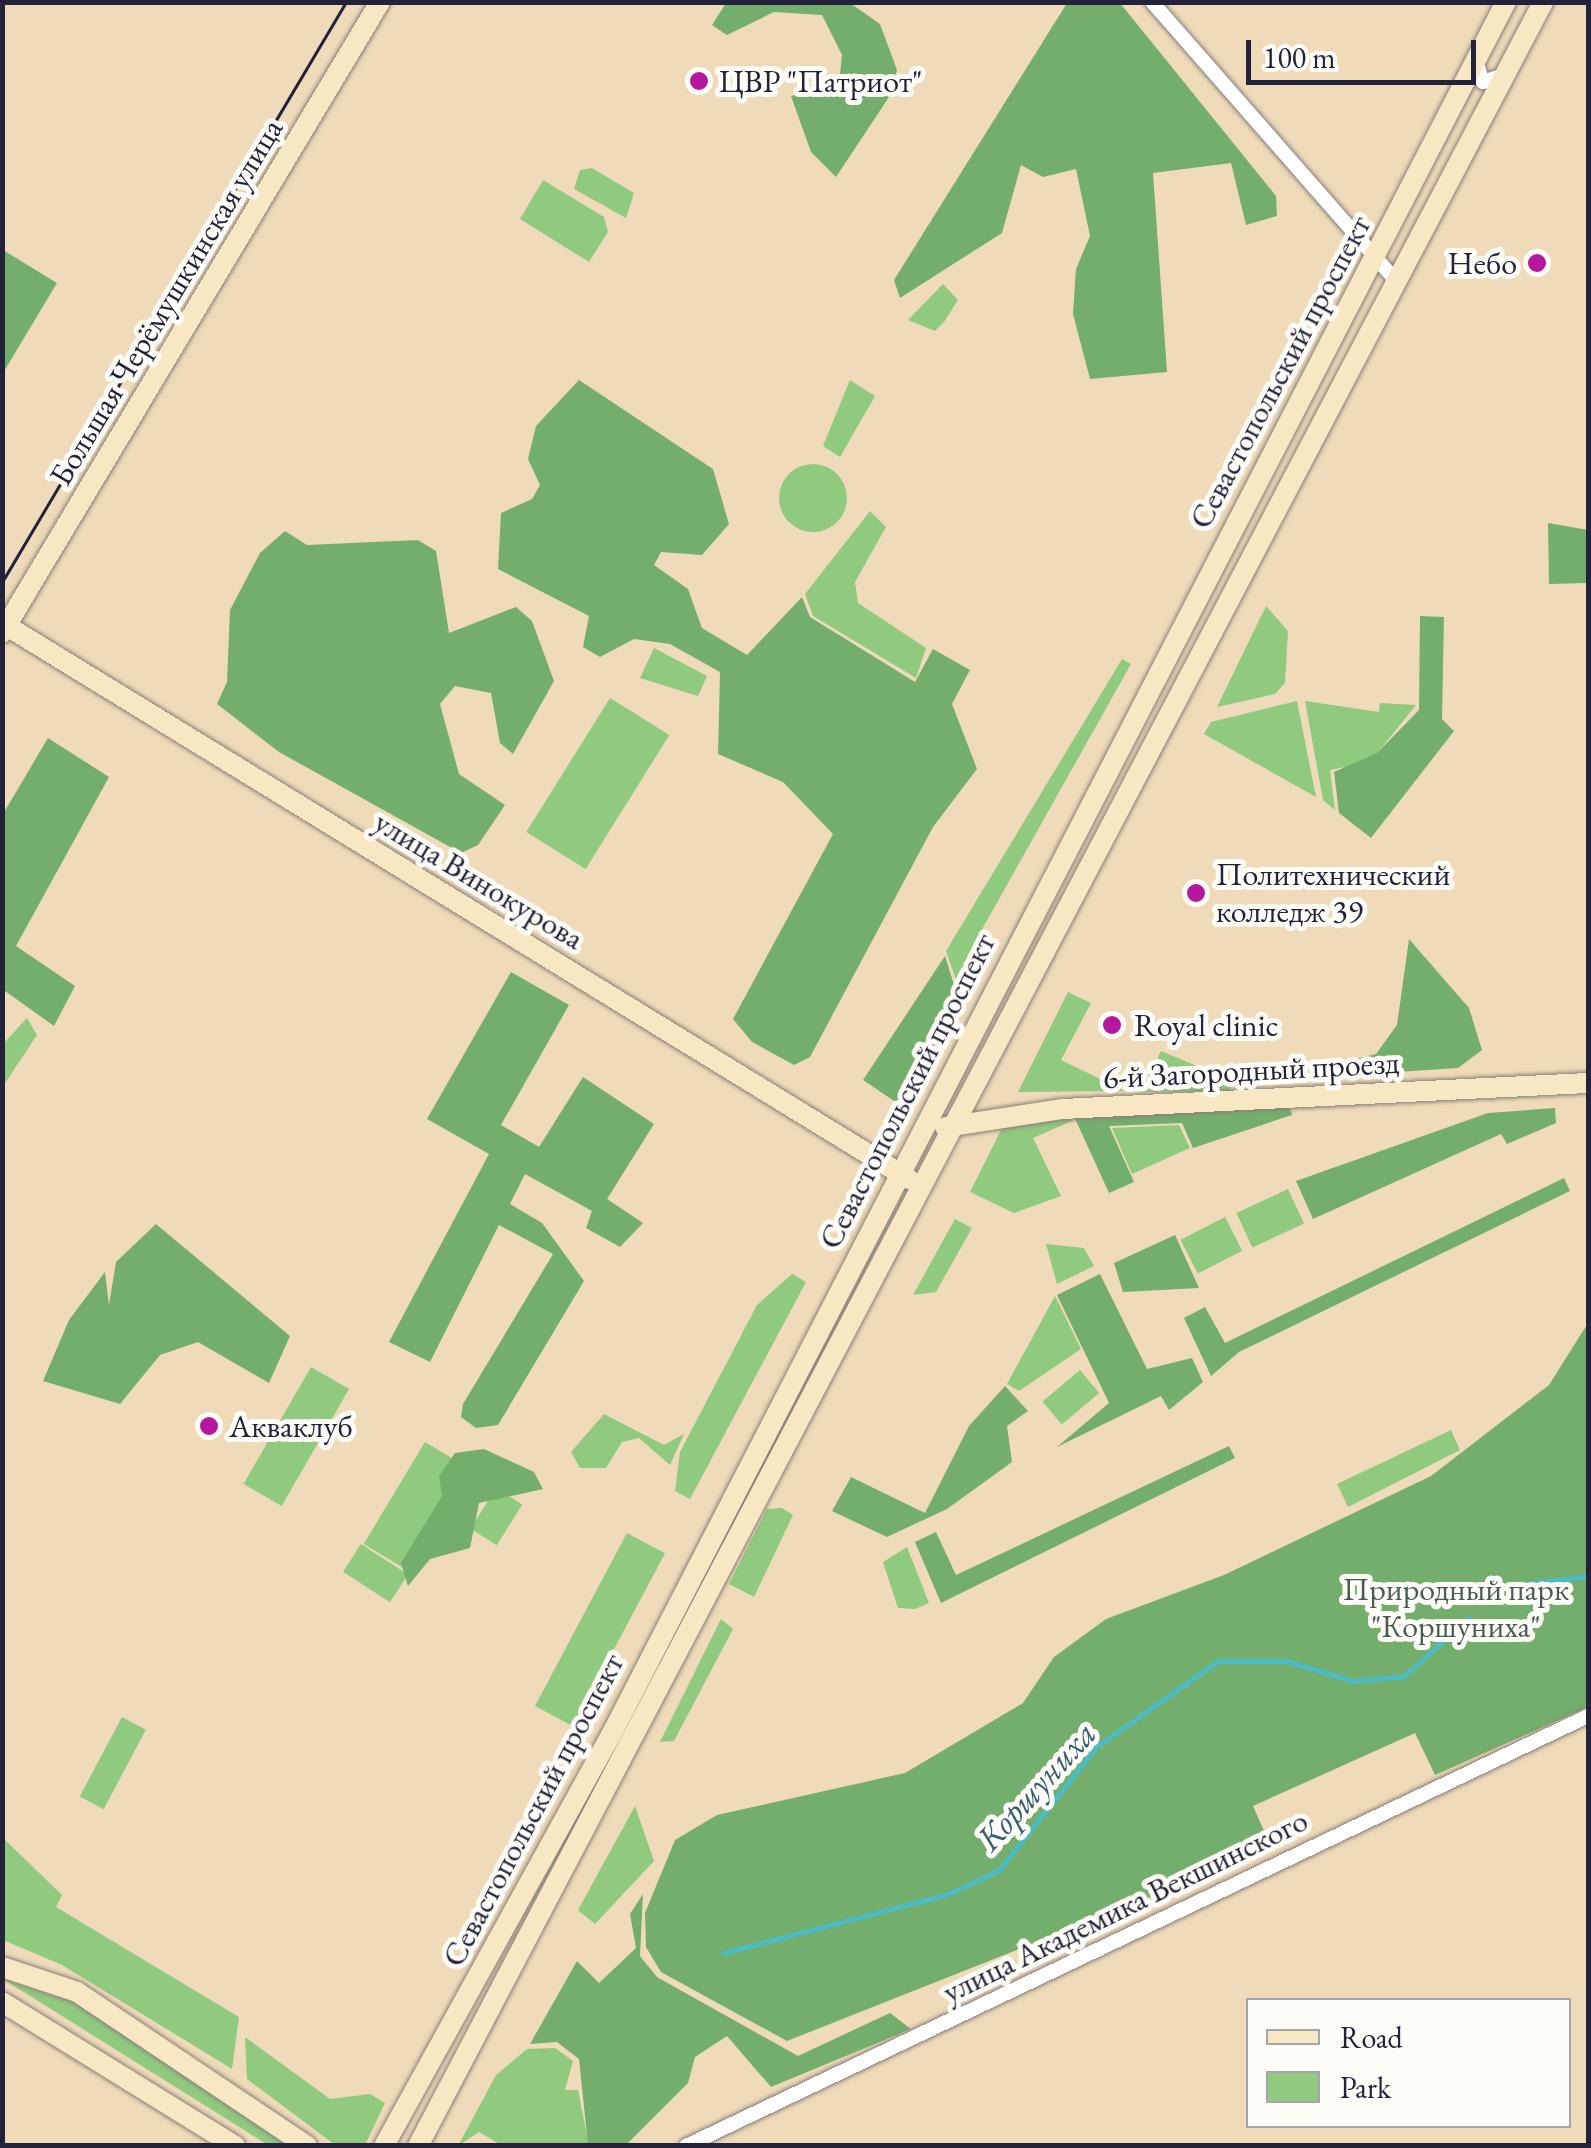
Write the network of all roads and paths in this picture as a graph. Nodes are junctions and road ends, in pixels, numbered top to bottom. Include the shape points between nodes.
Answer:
1 (380, 2) edge
2 (1152, 2) edge
3 (1506, 2) edge
4 (1543, 2) edge
5 (1476, 61) junction
6 (1504, 75) junction
7 (1374, 257) junction
8 (1395, 280) junction
9 (4, 627) edge
10 (1588, 1083) edge
11 (952, 1125) junction
12 (918, 1133) junction
13 (899, 1173) junction
14 (923, 1189) junction
15 (1588, 1716) edge
16 (2, 1966) edge
17 (2, 2002) edge
18 (235, 2146) edge
19 (307, 2146) edge
20 (384, 2146) edge
21 (418, 2146) edge
22 (686, 2146) edge

1 - 9 main road, Большая Черёмушкинская улица
2 - 7 street
3 - 5 main road, Севастопольский проспект
4 - 6 main road, Севастопольский проспект
5 - 6 street via 1483,82
5 - 7 main road, Севастопольский проспект
6 - 8 main road, Севастопольский проспект
7 - 8 street
7 - 12 main road, Севастопольский проспект
8 - 11 main road, Севастопольский проспект
9 - 13 main road, улица Винокурова
10 - 11 main road, 6-й Загородный проезд via 1063,1108
11 - 12 main road, 6-й Загородный проезд
11 - 14 main road, Севастопольский проспект
12 - 13 main road, Севастопольский проспект
13 - 14 main road, улица Винокурова
13 - 20 main road, Севастопольский проспект via 611,1735
14 - 21 main road, Севастопольский проспект
15 - 22 street, улица Академика Векшинского
16 - 19 main road via 77,1992
17 - 18 main road

